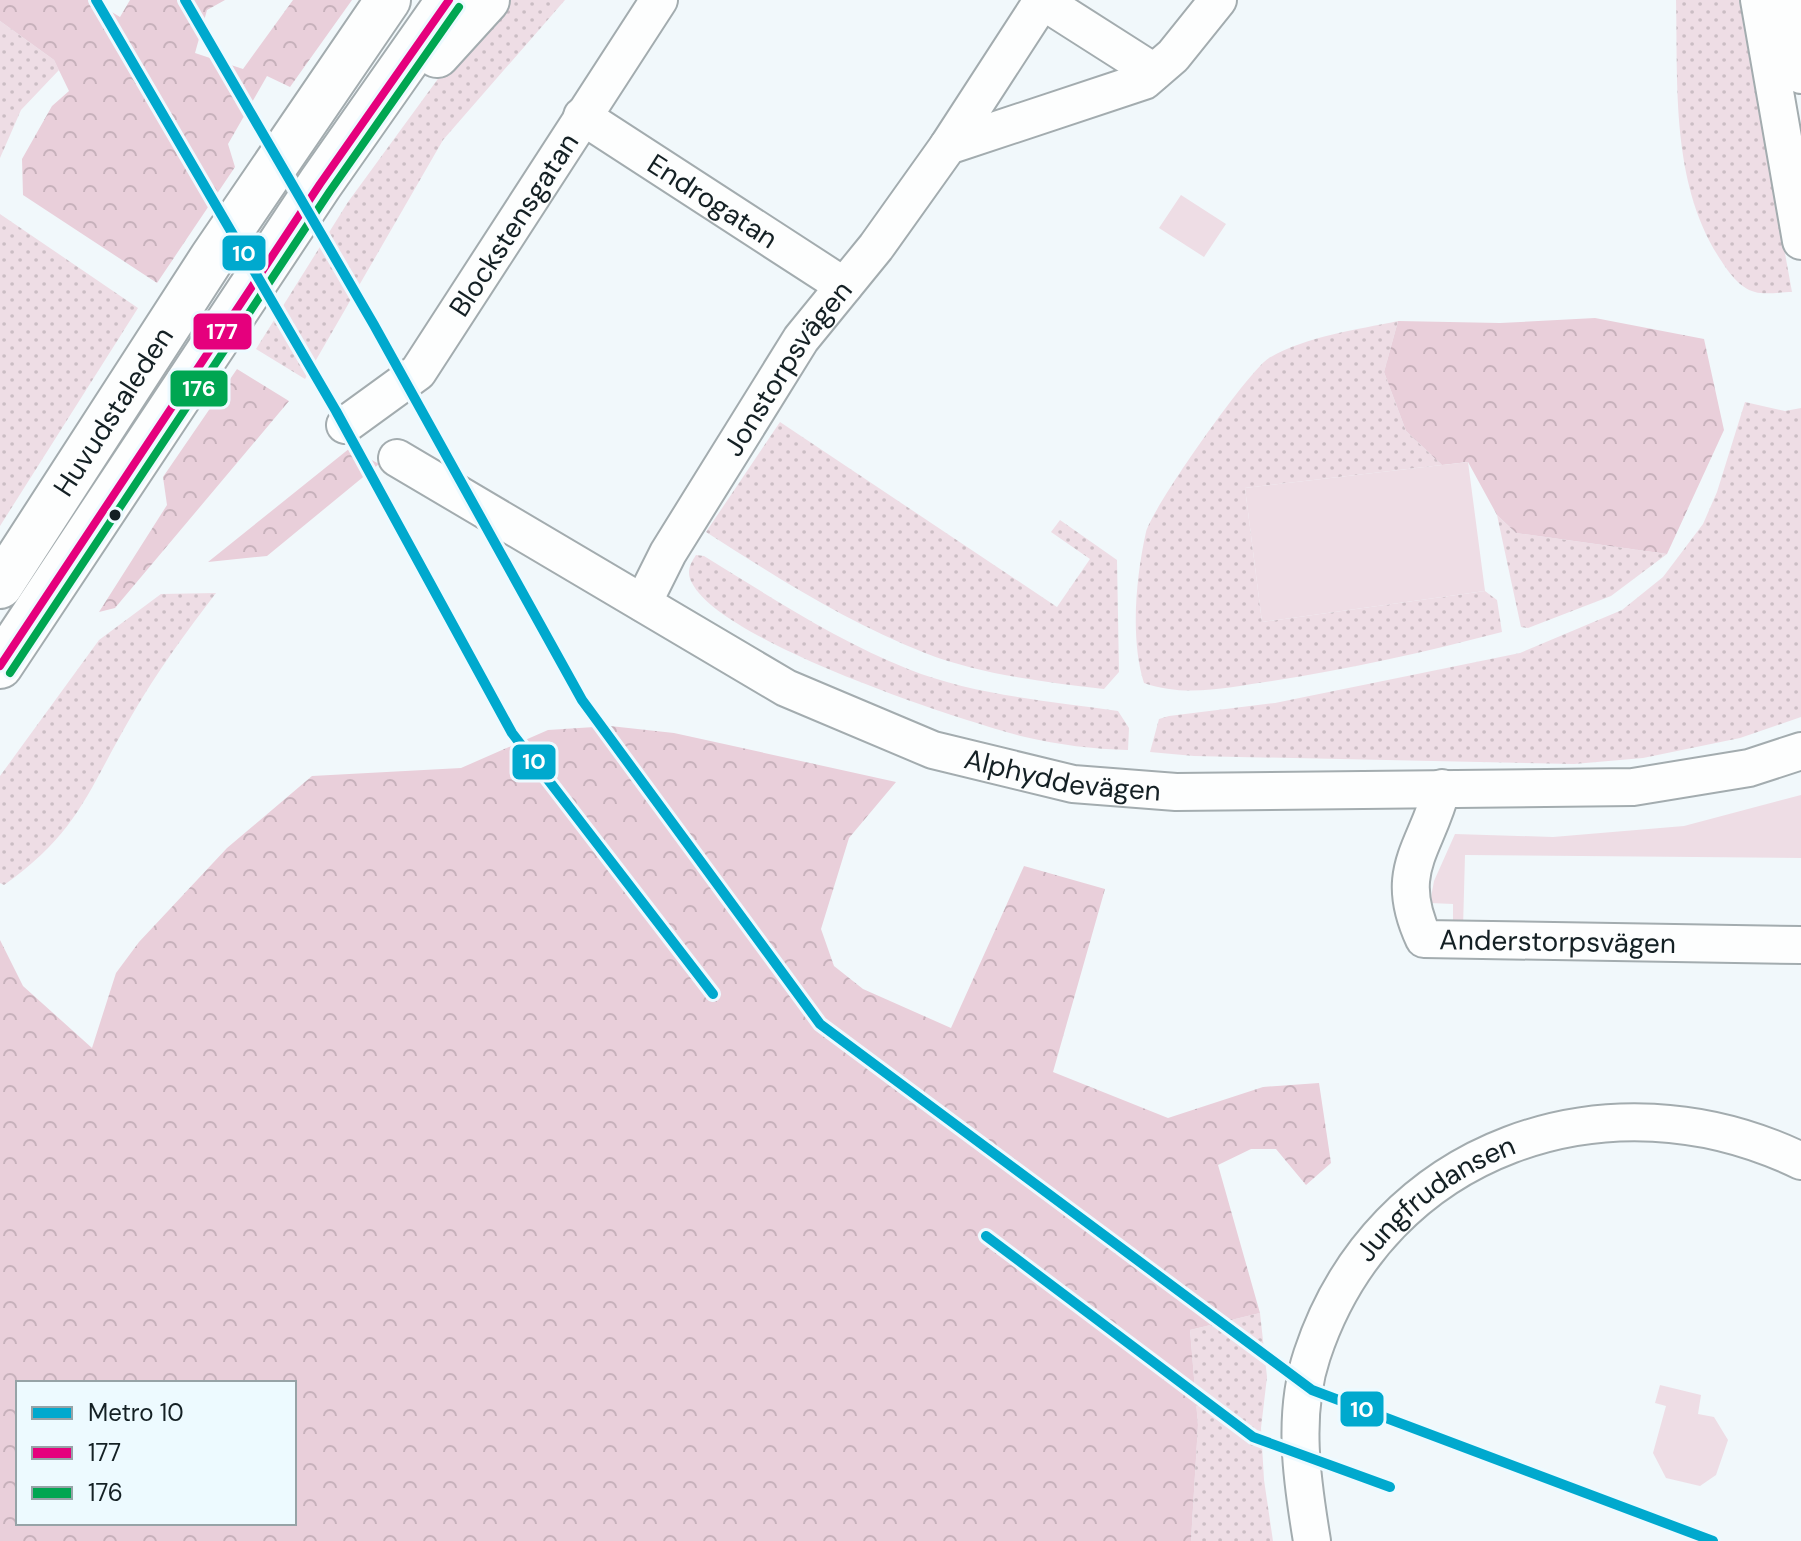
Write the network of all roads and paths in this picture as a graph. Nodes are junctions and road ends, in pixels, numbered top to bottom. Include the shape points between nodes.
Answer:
1 (388, 0) edge
2 (449, 0) edge
3 (487, 0) edge
4 (659, 0) edge
5 (1042, 0) edge
6 (1218, 0) edge
7 (1759, 0) edge
8 (1789, 0) edge
9 (1154, 72) junction
10 (1792, 89) edge
11 (582, 116) junction
12 (948, 146) junction
13 (320, 184) junction
14 (1801, 241) edge
15 (844, 286) junction
16 (345, 425) dead end
17 (397, 458) dead end
18 (0, 586) edge
19 (643, 603) junction
20 (0, 666) edge
21 (1801, 751) edge
22 (1442, 788) junction
23 (1801, 945) edge
24 (1801, 1161) edge
25 (1312, 1541) edge

1 - 18 main road, Huvudstaleden via 212,258
2 - 13 main road, Huvudstaleden
3 - 13 main road
4 - 11 street, Blockstensgatan
5 - 9 street
5 - 12 street, Jonstorpsvägen
6 - 9 street
7 - 10 street
8 - 10 street
9 - 12 street via 1144,81
10 - 14 street
11 - 15 street, Endrogatan
11 - 16 street, Blockstensgatan via 418,372
12 - 15 street, Jonstorpsvägen
13 - 20 main road, Huvudstaleden
15 - 19 street, Jonstorpsvägen via 786,362 668,553
17 - 19 street, Alphyddevägen
19 - 22 street, Alphyddevägen via 786,688 859,719 933,750 1073,784 1176,792
21 - 22 street, Alphyddevägen via 1749,768 1633,787
22 - 23 street, Anderstorpsvägen via 1413,856 1411,911 1424,939
24 - 25 street, Jungfrudansen via 1715,1130 1626,1121 1539,1133 1494,1150 1416,1201 1382,1231 1354,1267 1311,1356 1302,1404 1301,1471

